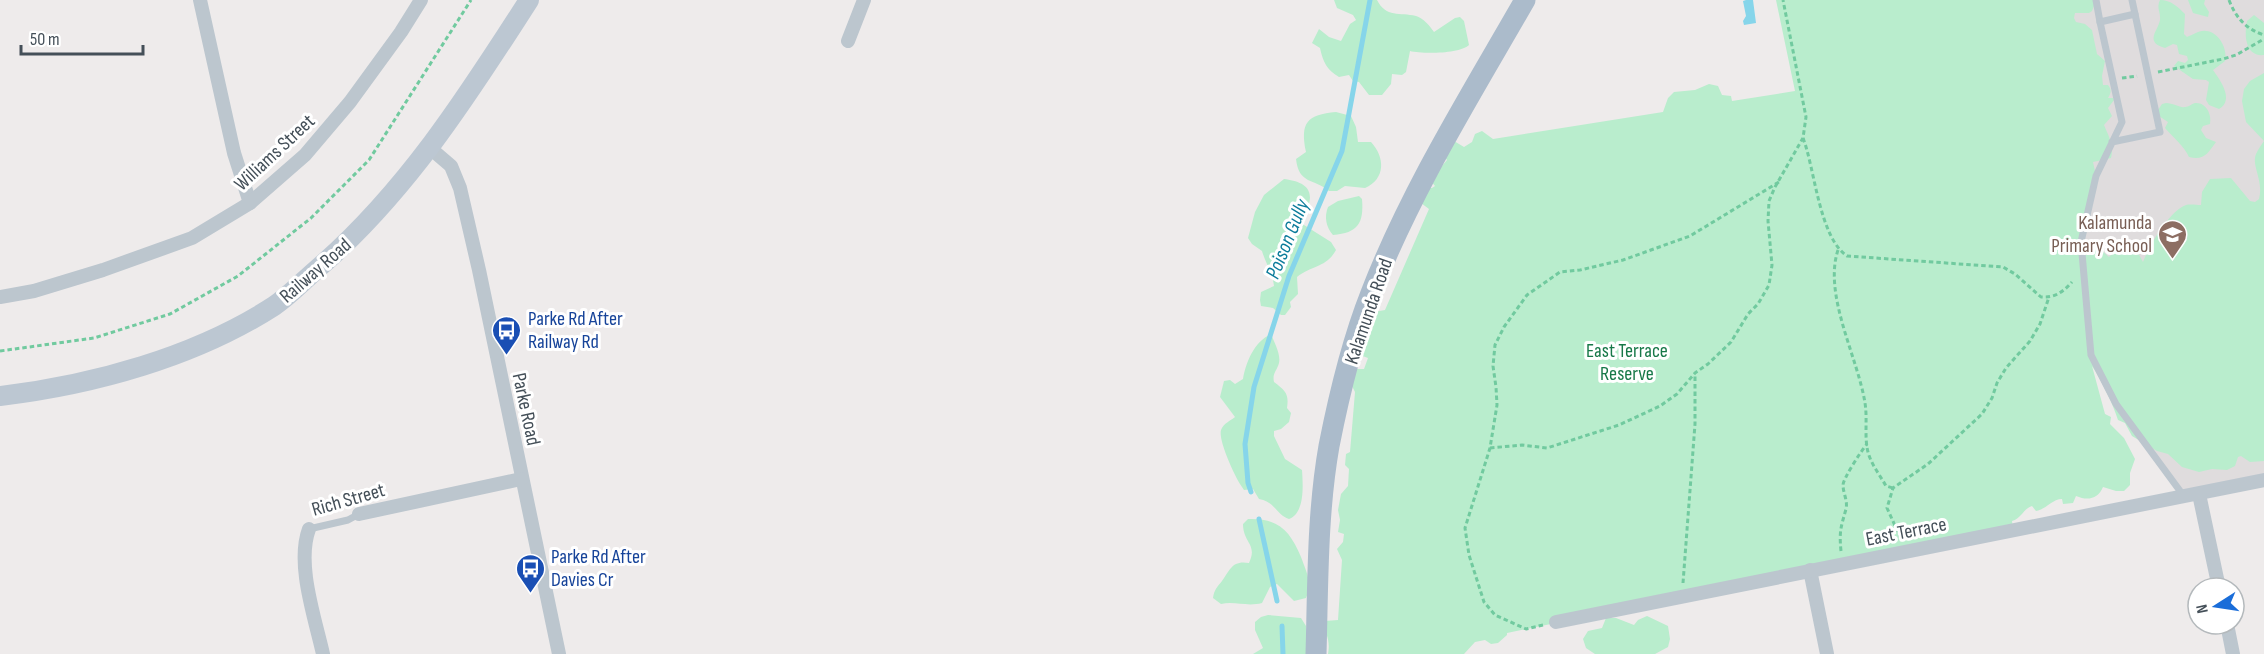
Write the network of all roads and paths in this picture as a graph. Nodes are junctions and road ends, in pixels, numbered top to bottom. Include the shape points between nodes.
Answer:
1 (201, 0) edge
2 (421, 0) edge
3 (471, 0) edge
4 (529, 0) edge
5 (864, 0) edge
6 (1525, 0) edge
7 (1783, 0) edge
8 (2096, 0) edge
9 (2132, 0) edge
10 (2229, 0) edge
11 (2135, 14) junction
12 (2100, 22) junction
13 (2264, 35) edge
14 (2264, 39) edge
15 (848, 41) dead end
16 (2154, 73) dead end
17 (2145, 75) dead end
18 (2120, 79) dead end
19 (1803, 138) junction
20 (2112, 142) junction
21 (430, 147) junction
22 (1779, 182) junction
23 (250, 203) junction
24 (1838, 250) junction
25 (2084, 274) junction
26 (0, 297) edge
27 (2049, 297) junction
28 (0, 351) edge
29 (1695, 373) junction
30 (0, 396) edge
31 (1867, 444) junction
32 (1490, 448) junction
33 (521, 479) junction
34 (2264, 480) edge
35 (1893, 488) junction
36 (2199, 494) junction
37 (2183, 495) junction
38 (359, 514) joint
39 (309, 529) joint
40 (1903, 552) junction
41 (1843, 564) junction
42 (1810, 570) junction
43 (2216, 576) edge
44 (1682, 597) junction
45 (1556, 622) joint
46 (2229, 636) edge
47 (323, 654) edge
48 (559, 654) edge
49 (1316, 654) edge
50 (1827, 654) edge
51 (2233, 654) edge

1 - 23 street via 234,153
2 - 23 street, Williams Street via 350,102 305,155
3 - 28 path via 369,160 311,218 238,276 159,318 94,338
4 - 21 street, Railway Road
5 - 15 street
6 - 49 main road, Kalamunda Road via 1421,183 1370,296 1343,383 1329,447 1320,522
7 - 19 path via 1804,97
8 - 12 lane
9 - 11 lane
10 - 13 path via 2244,24
11 - 12 lane
11 - 20 lane via 2160,132
12 - 20 lane via 2122,123
14 - 16 path via 2236,55
17 - 18 path
19 - 22 path
19 - 24 path via 1831,238
20 - 25 lane via 2096,176 2081,242
21 - 30 street, Railway Road via 353,237 276,305 207,342 156,363 62,386
21 - 33 street, Parke Road via 451,166 460,188
22 - 29 path via 1769,201 1770,285 1731,342
22 - 32 path via 1690,236 1630,259 1560,272 1527,295 1495,345 1497,405
23 - 26 street, Williams Street via 192,238 83,276
24 - 27 path via 1847,256 2003,267 2041,297
24 - 31 path via 1833,263 1842,325 1865,401
25 - 27 path
25 - 37 lane via 2091,355 2116,404
27 - 35 path via 2040,324 1996,383 1982,414 1928,464
29 - 32 path via 1677,394 1620,425 1546,448
29 - 44 path
31 - 35 path via 1869,457 1886,486
31 - 41 path via 1843,483 1847,507 1840,531
32 - 45 path via 1465,528 1478,587 1484,602 1505,621 1526,629
33 - 38 street, Rich Street
33 - 48 street, Parke Road
34 - 36 street, East Terrace
35 - 40 path via 1887,508 1900,534
36 - 37 street, East Terrace
36 - 43 street
37 - 40 street, East Terrace
38 - 39 lane, Rich Street
39 - 47 street, Rich Street via 303,561
40 - 41 street, East Terrace
41 - 42 street, East Terrace
42 - 44 street, East Terrace
42 - 50 street
44 - 45 street, East Terrace
46 - 51 street

